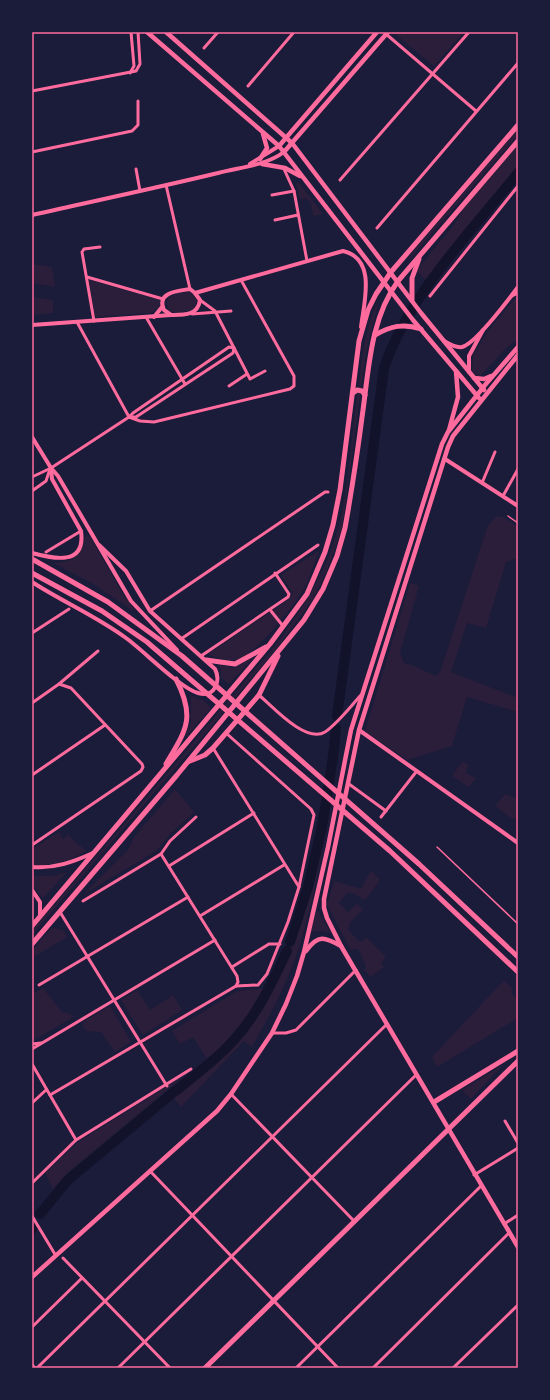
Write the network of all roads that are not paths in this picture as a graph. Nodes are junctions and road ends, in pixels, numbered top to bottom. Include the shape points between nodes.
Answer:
1 (131, 32) edge
2 (138, 32) edge
3 (146, 32) edge
4 (166, 32) edge
5 (218, 32) edge
6 (294, 32) edge
7 (377, 32) edge
8 (469, 32) edge
9 (387, 33) edge
10 (204, 48) dead end
11 (518, 63) edge
12 (130, 73) junction
13 (432, 74) junction
14 (248, 86) dead end
15 (32, 91) edge
16 (138, 101) dead end
17 (476, 111) junction
18 (518, 125) edge
19 (261, 131) junction
20 (286, 137) junction
21 (518, 141) edge
22 (292, 143) junction
23 (279, 146) junction
24 (32, 152) edge
25 (284, 152) junction
26 (260, 159) junction
27 (262, 164) junction
28 (247, 166) junction
29 (136, 169) dead end
30 (284, 169) dead end
31 (303, 178) junction
32 (340, 180) dead end
33 (166, 186) junction
34 (518, 186) edge
35 (140, 191) junction
36 (294, 191) junction
37 (272, 195) dead end
38 (32, 215) edge
39 (298, 215) junction
40 (275, 220) dead end
41 (377, 228) dead end
42 (100, 247) dead end
43 (422, 252) junction
44 (306, 261) junction
45 (391, 272) junction
46 (87, 277) junction
47 (241, 280) junction
48 (384, 281) junction
49 (398, 281) junction
50 (518, 287) edge
51 (190, 289) junction
52 (391, 291) junction
53 (195, 292) junction
54 (518, 293) edge
55 (430, 296) dead end
56 (510, 297) junction
57 (163, 299) junction
58 (200, 300) junction
59 (412, 300) junction
60 (162, 307) junction
61 (215, 311) junction
62 (231, 311) dead end
63 (192, 314) junction
64 (171, 316) junction
65 (146, 317) junction
66 (154, 317) junction
67 (94, 321) junction
68 (77, 322) junction
69 (32, 325) edge
70 (421, 329) junction
71 (483, 330) junction
72 (375, 335) junction
73 (359, 341) junction
74 (444, 341) junction
75 (518, 347) edge
76 (234, 348) junction
77 (518, 355) edge
78 (265, 371) dead end
79 (456, 371) junction
80 (469, 372) junction
81 (247, 374) junction
82 (493, 376) junction
83 (474, 378) junction
84 (182, 379) junction
85 (185, 384) junction
86 (229, 386) dead end
87 (482, 388) junction
88 (352, 393) junction
89 (486, 393) junction
90 (365, 395) junction
91 (477, 396) junction
92 (481, 400) junction
93 (129, 417) junction
94 (448, 432) junction
95 (32, 437) edge
96 (495, 452) dead end
97 (439, 456) junction
98 (444, 459) junction
99 (50, 468) junction
100 (518, 469) edge
101 (32, 477) edge
102 (482, 483) junction
103 (32, 491) edge
104 (328, 492) dead end
105 (503, 496) junction
106 (518, 506) edge
107 (508, 516) dead end
108 (518, 523) edge
109 (81, 530) junction
110 (99, 545) junction
111 (318, 545) dead end
112 (46, 552) dead end
113 (32, 553) edge
114 (32, 559) edge
115 (32, 573) edge
116 (275, 573) junction
117 (32, 582) edge
118 (69, 609) dead end
119 (150, 611) junction
120 (271, 611) junction
121 (283, 626) junction
122 (32, 634) edge
123 (181, 639) junction
124 (270, 644) junction
125 (281, 649) junction
126 (98, 651) dead end
127 (182, 656) junction
128 (201, 656) junction
129 (206, 660) junction
130 (176, 679) junction
131 (59, 684) junction
132 (363, 693) junction
133 (259, 695) junction
134 (32, 703) edge
135 (106, 725) junction
136 (359, 730) junction
137 (226, 733) junction
138 (213, 748) junction
139 (187, 763) junction
140 (416, 772) junction
141 (32, 774) edge
142 (342, 776) junction
143 (158, 778) junction
144 (349, 782) junction
145 (386, 811) junction
146 (254, 814) junction
147 (196, 816) dead end
148 (381, 817) dead end
149 (518, 843) edge
150 (32, 845) edge
151 (328, 847) junction
152 (437, 847) dead end
153 (335, 849) junction
154 (95, 852) junction
155 (161, 854) junction
156 (326, 854) junction
157 (333, 856) junction
158 (284, 865) junction
159 (169, 866) junction
160 (32, 867) edge
161 (299, 887) junction
162 (32, 890) edge
163 (188, 897) junction
164 (84, 901) dead end
165 (60, 912) junction
166 (40, 916) junction
167 (200, 916) junction
168 (518, 924) edge
169 (32, 926) edge
170 (215, 940) junction
171 (32, 944) edge
172 (280, 944) junction
173 (341, 946) junction
174 (304, 952) junction
175 (88, 955) junction
176 (518, 957) edge
177 (232, 967) junction
178 (356, 970) junction
179 (518, 972) edge
180 (38, 985) dead end
181 (236, 986) junction
182 (114, 999) junction
183 (386, 1024) junction
184 (272, 1033) junction
185 (43, 1043) junction
186 (141, 1043) junction
187 (32, 1044) edge
188 (32, 1049) edge
189 (518, 1051) edge
190 (518, 1061) edge
191 (32, 1064) edge
192 (191, 1069) dead end
193 (416, 1074) junction
194 (167, 1086) junction
195 (46, 1090) junction
196 (231, 1094) junction
197 (50, 1096) junction
198 (434, 1102) junction
199 (32, 1103) edge
200 (505, 1121) dead end
201 (448, 1128) junction
202 (272, 1137) junction
203 (76, 1140) junction
204 (518, 1143) edge
205 (518, 1148) edge
206 (151, 1172) junction
207 (474, 1175) junction
208 (312, 1177) junction
209 (32, 1182) edge
210 (481, 1186) junction
211 (518, 1215) edge
212 (32, 1216) edge
213 (192, 1216) junction
214 (354, 1221) junction
215 (504, 1224) junction
216 (509, 1233) junction
217 (518, 1247) edge
218 (56, 1256) junction
219 (231, 1256) junction
220 (62, 1258) dead end
221 (32, 1277) edge
222 (82, 1278) junction
223 (105, 1301) junction
224 (273, 1301) junction
225 (518, 1305) edge
226 (32, 1327) edge
227 (144, 1342) junction
228 (318, 1347) junction
229 (32, 1366) edge
230 (36, 1368) edge
231 (118, 1368) edge
232 (170, 1368) edge
233 (205, 1368) edge
234 (296, 1368) edge
235 (338, 1368) edge
236 (373, 1368) edge
237 (453, 1368) edge

1 - 12 street via 134,66
2 - 12 street via 140,64 138,70
3 - 19 main road
4 - 20 main road
5 - 10 street
6 - 14 street
7 - 20 main road
8 - 13 street
9 - 13 street
9 - 22 main road
11 - 17 street
12 - 15 street
13 - 17 street
13 - 32 street
16 - 24 street via 138,125 132,131
17 - 41 street
18 - 45 main road
19 - 23 main road
19 - 26 main road via 267,145
20 - 22 main road
20 - 23 main road
21 - 43 main road
22 - 25 main road
22 - 45 main road
23 - 25 main road
23 - 26 street
25 - 27 street
25 - 31 main road
26 - 28 street
27 - 28 street
27 - 31 main road via 285,168
28 - 33 street
29 - 35 street
30 - 36 street
31 - 48 main road
33 - 35 street
33 - 51 street
34 - 55 street
35 - 38 street
36 - 37 street
36 - 39 street
39 - 40 street
39 - 44 street
42 - 46 street via 82,250
43 - 49 main road
43 - 59 main road via 412,278
44 - 47 street
44 - 73 street via 335,252 350,252 361,262 366,278 366,292
45 - 48 main road
45 - 49 main road
46 - 57 street
46 - 67 street
47 - 53 street
47 - 93 street via 294,376 294,386 154,422
48 - 52 main road
48 - 73 main road via 368,310
49 - 52 main road
49 - 59 main road
50 - 56 street
51 - 53 street
51 - 57 street via 170,292
52 - 70 main road
52 - 72 main road via 378,317
53 - 58 street
54 - 56 street
56 - 71 street
57 - 60 street
58 - 61 street
58 - 63 street via 198,308
59 - 74 main road
60 - 64 street
60 - 66 street
61 - 62 street
61 - 63 street
61 - 76 street
63 - 64 street
64 - 66 street
65 - 66 street
65 - 67 street
65 - 84 street
67 - 68 street
68 - 69 street
68 - 93 street
70 - 72 main road via 409,325 393,326
70 - 79 main road
71 - 74 street via 461,347
71 - 80 street via 469,356
72 - 90 main road
73 - 88 main road
74 - 80 main road
75 - 82 main road
76 - 81 street
76 - 84 street via 229,347
76 - 85 street via 233,352
77 - 89 main road
78 - 81 street via 250,379
79 - 91 main road
79 - 94 main road via 458,397
80 - 83 main road
81 - 86 street
82 - 83 main road via 484,379
82 - 87 main road
83 - 87 main road
84 - 85 street
84 - 93 street
85 - 93 street via 136,417
87 - 89 main road
87 - 91 main road
88 - 90 main road via 357,390
88 - 121 main road via 333,525 325,552 306,594
89 - 92 main road
90 - 125 main road via 352,492 337,556 323,589 304,620
91 - 92 main road
91 - 94 main road
92 - 98 main road via 453,436
93 - 99 street
94 - 97 main road
95 - 99 street
96 - 102 street
97 - 98 main road
97 - 132 main road
98 - 102 street
98 - 136 main road
99 - 101 street
99 - 103 street via 46,481
99 - 109 street via 52,479
99 - 110 street via 58,476
100 - 105 street
102 - 105 street
104 - 119 street
105 - 106 street
107 - 108 lane
109 - 112 street
109 - 113 street via 80,546 74,554 66,558 48,558
110 - 119 street via 126,571
110 - 127 street via 131,601
111 - 116 street
114 - 127 main road via 108,602
115 - 179 main road via 119,622 147,642 390,851
116 - 120 street via 289,596
116 - 123 street
117 - 130 street via 102,622
118 - 122 street
119 - 123 street
120 - 121 street
120 - 128 street
121 - 124 main road
123 - 128 street
124 - 129 main road via 235,664
124 - 143 main road
125 - 133 main road
125 - 139 main road
126 - 131 street
127 - 176 main road via 420,864
128 - 129 street
129 - 130 street via 218,675 216,687 211,692 195,692
130 - 143 main road via 186,703 187,724
131 - 134 street
131 - 135 street via 71,688
132 - 133 street via 332,726 320,734 312,735 302,732
132 - 142 main road via 351,730
133 - 137 main road
135 - 141 street
135 - 150 street via 143,767 141,771
136 - 140 street
136 - 144 main road
137 - 138 main road
137 - 161 street via 313,813
138 - 139 main road
138 - 146 street
139 - 165 main road
140 - 145 street
140 - 149 street
142 - 144 main road
142 - 151 main road
143 - 154 main road
144 - 145 street
144 - 153 main road
145 - 148 street
146 - 158 street
146 - 159 street
147 - 155 street via 170,841
151 - 153 main road
151 - 156 main road
152 - 168 lane
153 - 157 main road
154 - 160 street via 69,863 52,867
154 - 166 main road
155 - 159 street
155 - 164 street
156 - 157 main road
156 - 174 main road
157 - 173 main road via 324,908
158 - 161 street
158 - 167 street
159 - 163 street
161 - 172 street
162 - 166 street via 40,902
163 - 167 street
163 - 175 street
165 - 171 main road
165 - 175 street
166 - 169 main road
167 - 170 street
170 - 177 street
170 - 182 street
172 - 177 street via 269,944
172 - 181 street via 260,984
173 - 174 main road via 329,939 321,938
173 - 178 main road
174 - 184 main road via 286,1004
175 - 180 street
175 - 182 street
177 - 181 street via 238,979
178 - 183 main road
178 - 184 street via 296,1030
181 - 186 street
182 - 185 street
182 - 186 street
183 - 193 main road
183 - 202 street
184 - 196 main road
185 - 187 street
185 - 188 street
186 - 194 street
186 - 197 street
189 - 198 main road
190 - 201 main road
191 - 195 street
192 - 194 street
193 - 198 main road
193 - 208 street
194 - 203 street
195 - 197 street
195 - 199 street
196 - 202 street
196 - 206 main road via 217,1111
197 - 203 street
198 - 201 main road
200 - 204 street
201 - 207 main road
201 - 214 main road
202 - 208 street
202 - 213 street
203 - 209 street
205 - 207 street
206 - 213 street
206 - 218 main road
207 - 210 main road
208 - 214 street
208 - 219 street
210 - 215 main road
210 - 228 street
211 - 215 street
212 - 218 street
213 - 219 street
213 - 223 street
214 - 224 main road
215 - 216 main road
216 - 217 main road
216 - 236 street
218 - 221 main road
219 - 224 street
219 - 227 street
220 - 222 street
222 - 223 street
222 - 226 street
223 - 227 street
223 - 230 street
224 - 228 street
224 - 233 main road
225 - 237 street
227 - 231 street
227 - 232 street
228 - 234 street
228 - 235 street
229 - 230 street

